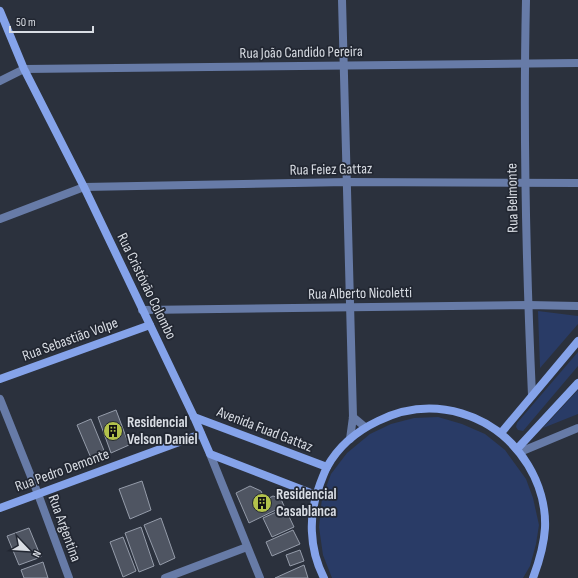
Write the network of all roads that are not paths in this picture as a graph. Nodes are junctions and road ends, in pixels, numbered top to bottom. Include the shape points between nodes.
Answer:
1 (342, 0) edge
2 (526, 0) edge
3 (0, 11) edge
4 (525, 63) junction
5 (578, 63) edge
6 (344, 65) junction
7 (24, 69) junction
8 (0, 81) edge
9 (347, 182) junction
10 (526, 183) junction
11 (578, 183) edge
12 (84, 187) junction
13 (0, 219) edge
14 (528, 305) junction
15 (578, 306) edge
16 (350, 307) junction
17 (142, 310) junction
18 (150, 325) junction
19 (578, 341) edge
20 (0, 379) edge
21 (578, 383) edge
22 (532, 395) junction
23 (0, 398) edge
24 (194, 417) junction
25 (353, 417) junction
26 (365, 427) junction
27 (578, 428) edge
28 (500, 433) junction
29 (201, 434) junction
30 (350, 439) junction
31 (518, 450) junction
32 (210, 454) junction
33 (327, 467) junction
34 (38, 494) junction
35 (316, 495) junction
36 (0, 508) edge
37 (247, 547) junction
38 (69, 578) edge
39 (166, 578) edge
40 (260, 578) edge
41 (324, 578) edge
42 (533, 578) edge

1 - 6 street
2 - 4 street, Rua Belmonte
3 - 7 main road, Rua Cristóvão Colombo
4 - 5 street, Rua João Candido Pereira
4 - 6 street, Rua João Candido Pereira
4 - 10 street, Rua Belmonte
6 - 7 street, Rua João Candido Pereira
6 - 9 street
7 - 8 street
7 - 12 main road, Rua Cristóvão Colombo
9 - 10 street, Rua Feiez Gattaz
9 - 12 street, Rua Feiez Gattaz
9 - 16 street
10 - 11 street, Rua Feiez Gattaz
10 - 14 street, Rua Belmonte
12 - 13 street, Rua Feiez Gattaz
12 - 17 main road, Rua Cristóvão Colombo
14 - 15 street, Rua Alberto Nicoletti
14 - 16 street, Rua Alberto Nicoletti
14 - 22 street, Rua Belmonte
16 - 17 street, Rua Alberto Nicoletti
16 - 25 street
17 - 18 main road, Rua Cristóvão Colombo
18 - 20 main road, Rua Sebastião Volpe
18 - 24 main road, Rua Cristóvão Colombo
19 - 22 main road
21 - 31 main road
22 - 28 main road
23 - 34 street, Rua Argentina
24 - 29 main road, Rua Cristóvão Colombo
24 - 33 main road, Avenida Fuad Gattaz
25 - 26 street
25 - 30 street
26 - 28 main road via 391,415 420,409 448,410 476,418
26 - 30 main road
27 - 31 street
28 - 31 main road
29 - 32 main road, Rua Cristóvão Colombo
29 - 34 main road, Rua Pedro Demonte
30 - 33 main road
31 - 42 main road via 534,475 543,501 545,528 542,555
32 - 35 main road
32 - 37 street, Rua Cristóvão Colombo
33 - 35 main road
34 - 36 main road, Rua Pedro Demonte
34 - 38 street, Rua Argentina
35 - 41 main road via 312,520 313,545
37 - 39 street
37 - 40 street, Rua Cristóvão Colombo

